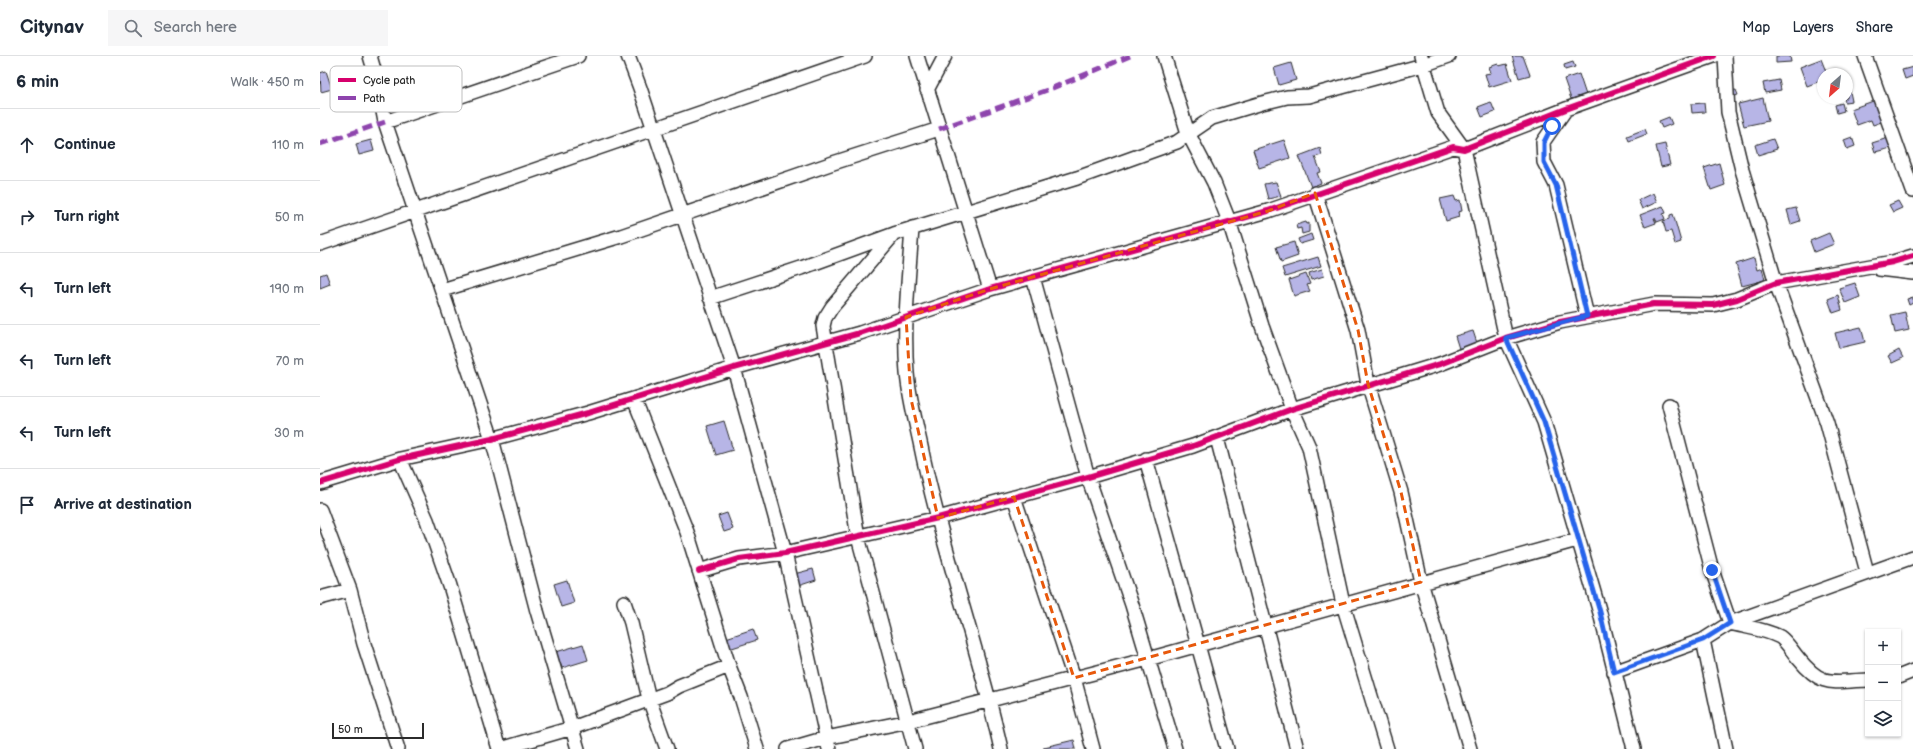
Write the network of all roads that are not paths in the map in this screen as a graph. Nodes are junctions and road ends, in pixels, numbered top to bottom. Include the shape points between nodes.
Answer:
1 (370, 56) edge
2 (578, 56) edge
3 (628, 56) edge
4 (866, 56) edge
5 (917, 56) edge
6 (945, 56) edge
7 (1164, 56) edge
8 (1449, 56) edge
9 (1714, 56) edge
10 (1725, 56) edge
11 (1865, 56) edge
12 (1699, 58) edge
13 (1422, 60) edge
14 (373, 66) edge
15 (927, 90) junction
16 (462, 96) edge
17 (1566, 109) junction
18 (383, 112) edge
19 (414, 112) edge
20 (385, 122) junction
21 (939, 129) junction
22 (653, 130) junction
23 (1188, 133) junction
24 (1464, 149) junction
25 (1913, 191) edge
26 (1315, 193) junction
27 (415, 212) junction
28 (965, 214) junction
29 (682, 215) junction
30 (1229, 221) junction
31 (912, 228) junction
32 (894, 234) junction
33 (320, 244) edge
34 (1913, 256) edge
35 (1857, 268) junction
36 (1913, 273) edge
37 (1033, 276) junction
38 (1776, 283) junction
39 (990, 289) junction
40 (442, 290) junction
41 (710, 298) junction
42 (1587, 316) junction
43 (906, 317) junction
44 (1506, 338) junction
45 (825, 343) junction
46 (734, 368) junction
47 (1368, 384) junction
48 (634, 398) junction
49 (1669, 405) dead end
50 (1292, 408) junction
51 (1217, 438) junction
52 (492, 439) junction
53 (400, 459) junction
54 (1146, 459) junction
55 (1088, 476) junction
56 (320, 483) edge
57 (1014, 498) junction
58 (320, 510) edge
59 (938, 518) junction
60 (858, 536) junction
61 (1577, 540) junction
62 (785, 553) junction
63 (1913, 556) edge
64 (699, 571) junction
65 (1867, 572) junction
66 (1421, 582) junction
67 (350, 590) junction
68 (320, 598) edge
69 (624, 602) dead end
70 (1343, 604) junction
71 (1730, 623) junction
72 (1265, 626) junction
73 (1703, 640) junction
74 (1198, 645) junction
75 (1148, 659) junction
76 (729, 666) junction
77 (1913, 670) edge
78 (1614, 672) junction
79 (1901, 676) edge
80 (1074, 678) junction
81 (1865, 680) edge
82 (649, 699) junction
83 (990, 700) junction
84 (909, 721) junction
85 (572, 728) junction
86 (827, 744) edge
87 (398, 749) edge
88 (500, 749) edge
89 (578, 749) edge
90 (667, 749) edge
91 (757, 749) edge
92 (788, 749) edge
93 (915, 749) edge
94 (1001, 749) edge
95 (1093, 749) edge
96 (1175, 749) edge
97 (1227, 749) edge
98 (1297, 749) edge
99 (1387, 749) edge
100 (1470, 749) edge
101 (1634, 749) edge
102 (1726, 749) edge

1 - 14 street
2 - 16 street
3 - 22 street
4 - 22 street
5 - 15 street
6 - 15 street
7 - 23 street
8 - 13 street
9 - 12 street
10 - 38 street via 1730,119 1742,170
11 - 25 street
12 - 17 street
13 - 23 street via 1309,96 1287,97 1247,107 1212,118
13 - 24 street via 1438,113
15 - 21 street
17 - 24 street
17 - 42 street via 1544,142 1544,162 1556,185
18 - 20 street
19 - 20 street
20 - 27 street
21 - 28 street
21 - 29 street
22 - 27 street
22 - 29 street
23 - 28 street via 1177,142
23 - 30 street via 1214,183
24 - 26 street via 1453,147
24 - 44 street
26 - 30 street via 1268,211
26 - 47 street via 1358,330
27 - 33 street
27 - 40 street
28 - 31 street
28 - 39 street
29 - 40 street
29 - 41 street
30 - 37 street
30 - 50 street via 1262,326
31 - 32 street
31 - 43 street
32 - 41 street
32 - 45 street via 825,318
34 - 35 street
35 - 36 street
35 - 38 street
37 - 39 street
37 - 55 street
38 - 42 street via 1737,299 1713,305 1654,304
38 - 65 street via 1827,423
39 - 43 street
40 - 52 street
41 - 46 street
42 - 44 street
43 - 45 street
43 - 59 street via 911,399
44 - 47 street via 1440,364
44 - 61 street via 1544,422
45 - 46 street
45 - 60 street
46 - 48 street
46 - 62 street
47 - 50 street
47 - 66 street via 1402,492
48 - 52 street
48 - 64 street via 687,532
49 - 71 street via 1712,570
50 - 51 street
50 - 70 street via 1309,447
51 - 54 street
51 - 72 street
52 - 53 street
52 - 85 street via 537,611
53 - 56 street
53 - 88 street via 427,520 450,586
54 - 55 street
54 - 74 street
55 - 57 street
55 - 75 street
57 - 59 street
57 - 80 street
58 - 67 street
59 - 60 street
59 - 83 street
60 - 62 street
60 - 84 street
61 - 66 street
61 - 78 street via 1600,612
62 - 64 street via 739,559
62 - 86 street
63 - 65 street
64 - 76 street
65 - 71 street
66 - 70 street
66 - 100 street
67 - 68 street
67 - 87 street via 364,644
69 - 82 street
70 - 72 street
70 - 99 street
71 - 73 street
71 - 81 street via 1781,638 1818,679
72 - 74 street
72 - 98 street
73 - 78 street
73 - 102 street
74 - 75 street
74 - 97 street
75 - 80 street
75 - 96 street
76 - 82 street
76 - 91 street
77 - 79 street
78 - 101 street
80 - 83 street
80 - 95 street
82 - 85 street
82 - 90 street
83 - 84 street
83 - 94 street
84 - 86 street
84 - 93 street
85 - 88 street
85 - 89 street
86 - 92 street

